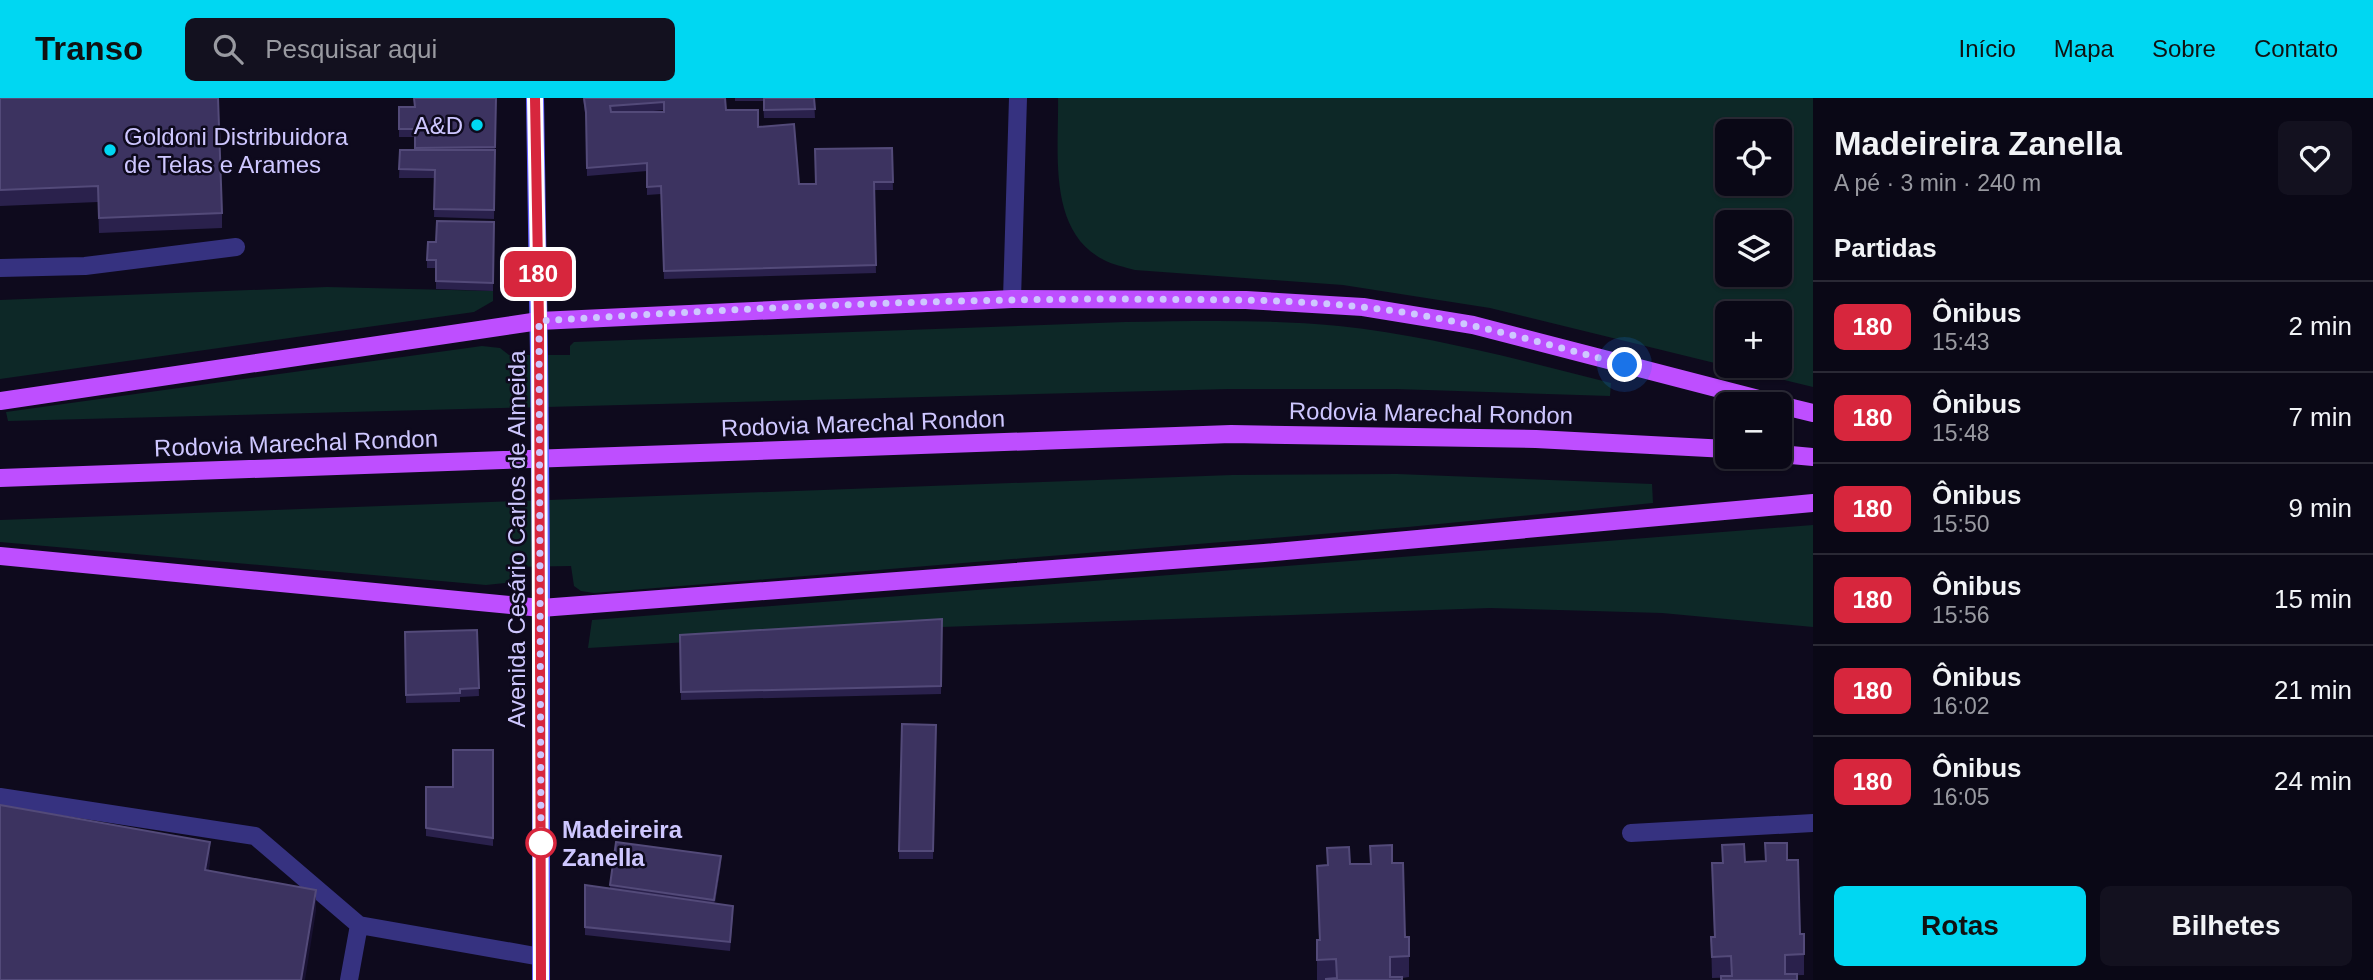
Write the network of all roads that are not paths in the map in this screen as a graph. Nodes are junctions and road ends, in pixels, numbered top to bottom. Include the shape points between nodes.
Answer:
1 (535, 98) edge
2 (1018, 98) edge
3 (236, 247) dead end
4 (0, 268) edge
5 (1012, 299) junction
6 (539, 321) junction
7 (1729, 392) edge
8 (0, 401) edge
9 (1792, 408) edge
10 (1813, 414) edge
11 (1715, 449) edge
12 (1792, 455) edge
13 (1813, 457) edge
14 (0, 478) edge
15 (1813, 503) edge
16 (0, 556) edge
17 (541, 608) junction
18 (0, 797) edge
19 (1813, 822) edge
20 (1631, 833) dead end
21 (359, 925) junction
22 (541, 957) junction
23 (349, 980) edge
24 (541, 980) edge

1 - 6 main road, Avenida Cesário Carlos de Almeida
2 - 5 street
3 - 4 street via 85,266
5 - 6 main road
5 - 7 main road via 1245,300 1363,307 1473,325
6 - 8 main road
6 - 17 main road, Avenida Cesário Carlos de Almeida, bridge
9 - 10 main road
11 - 14 main road, Rodovia Marechal Rondon via 1536,439 1231,434
12 - 13 main road
15 - 17 main road via 1264,553
16 - 17 main road
17 - 22 main road, Avenida Cesário Carlos de Almeida
18 - 21 street via 255,836
19 - 20 street
21 - 22 street
21 - 23 street
22 - 24 main road, Avenida Cesário Carlos de Almeida

